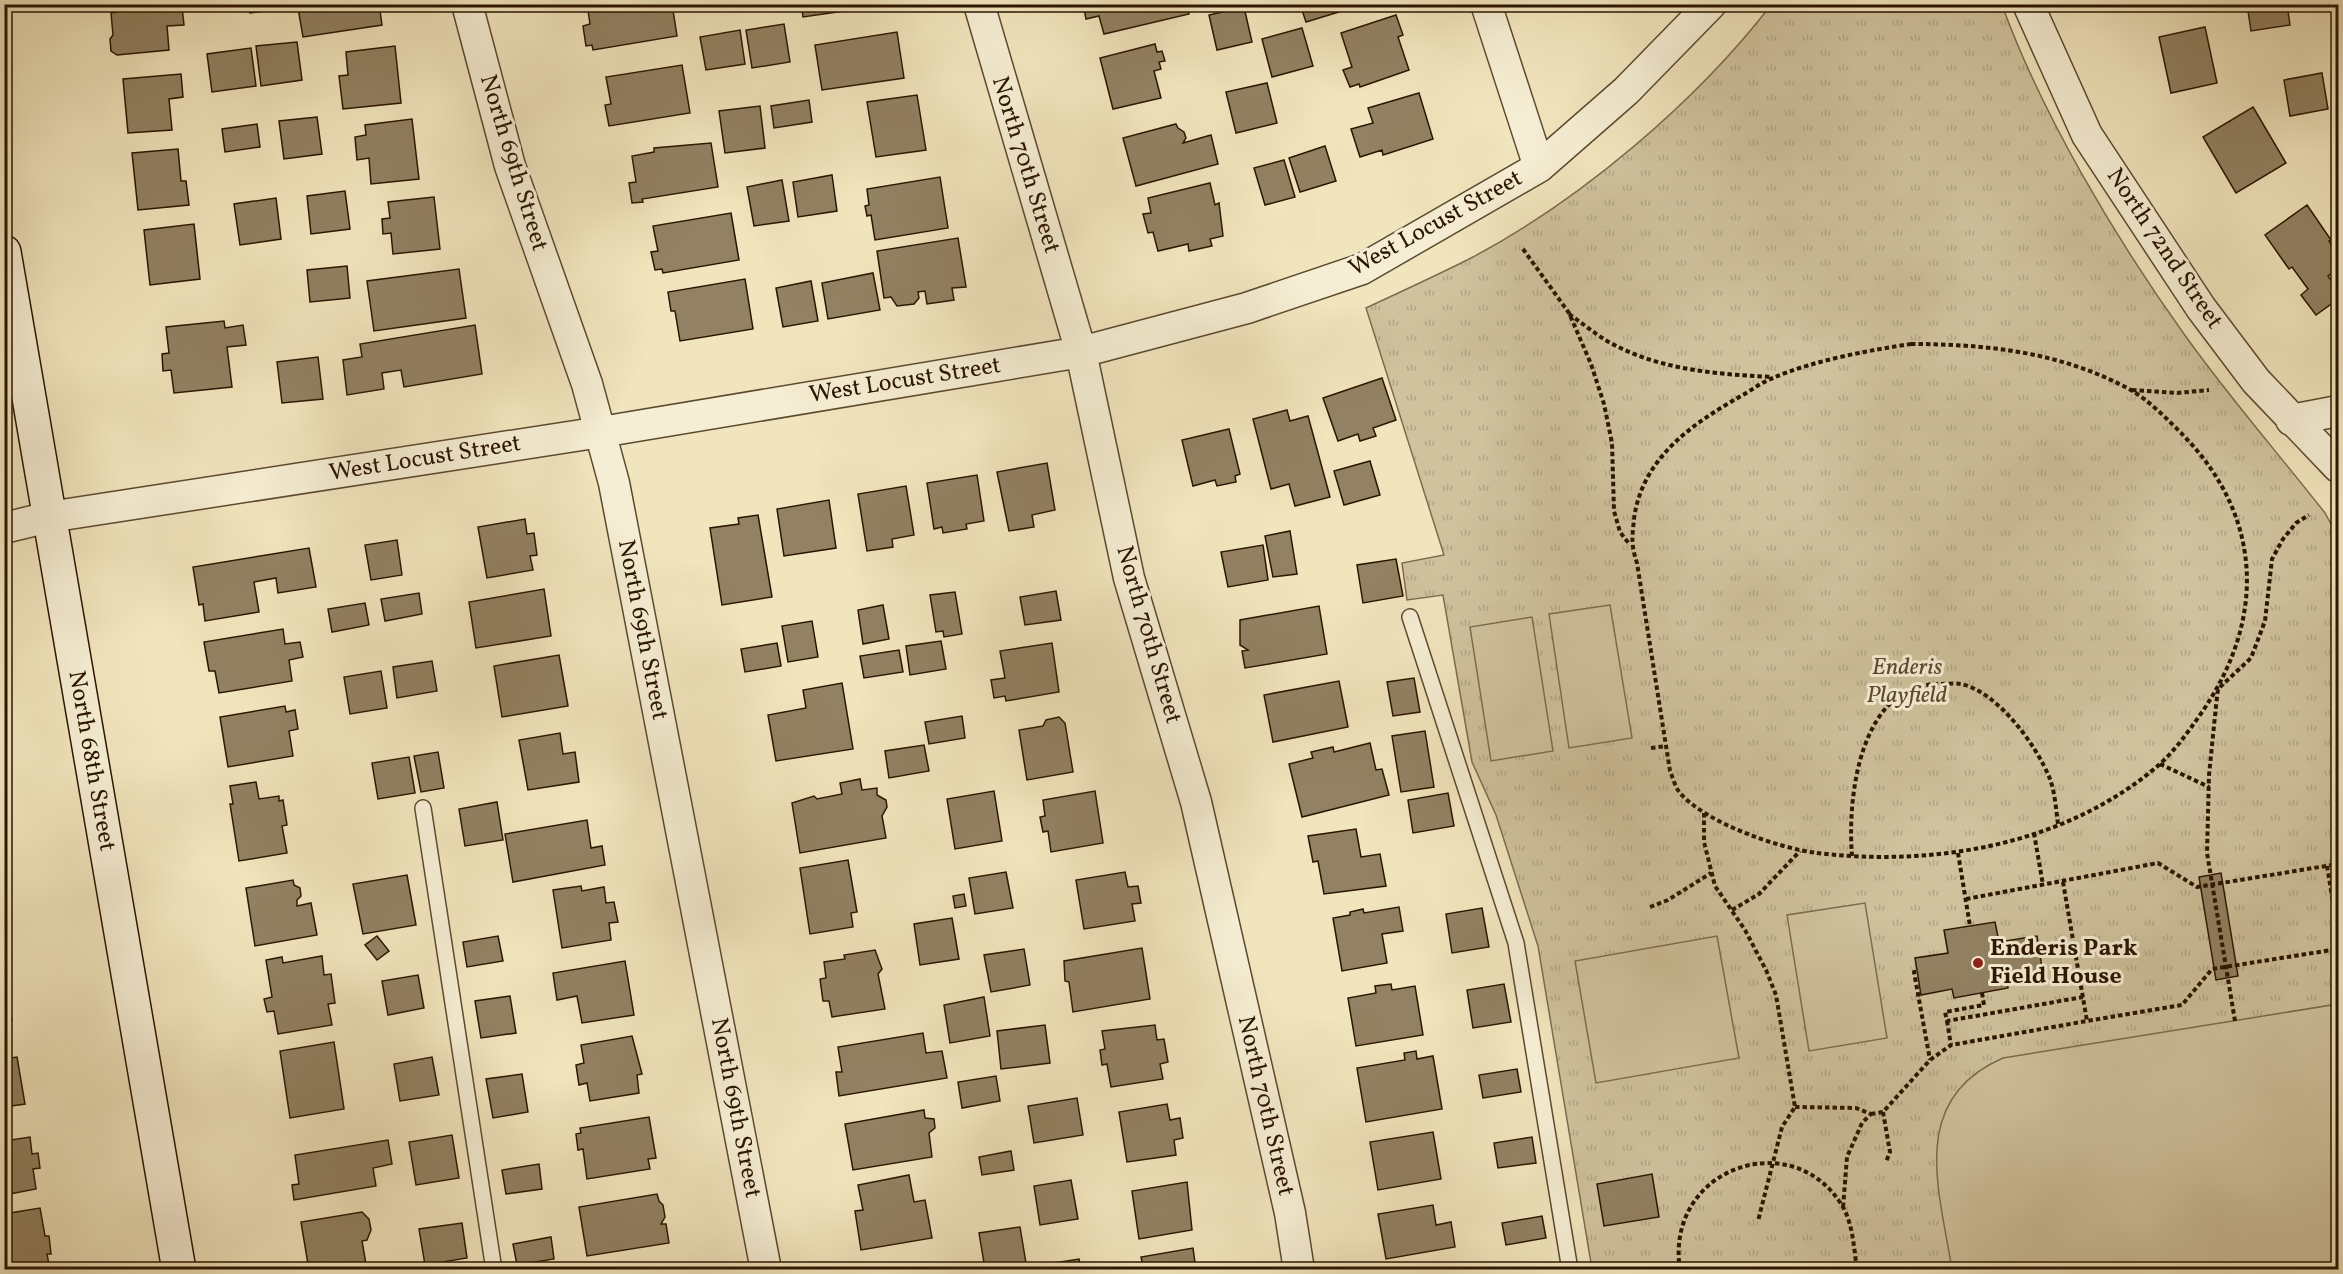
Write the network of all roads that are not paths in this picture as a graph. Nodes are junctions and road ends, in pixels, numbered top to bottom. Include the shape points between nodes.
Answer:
1 (467, 4) edge
2 (979, 4) edge
3 (1486, 4) edge
4 (1711, 4) edge
5 (2028, 4) edge
6 (1539, 166) junction
7 (4, 252) edge
8 (1081, 352) junction
9 (2338, 411) edge
10 (2291, 420) junction
11 (601, 432) junction
12 (2338, 467) edge
13 (49, 517) junction
14 (4, 528) edge
15 (1410, 616) dead end
16 (423, 808) dead end
17 (179, 1269) edge
18 (494, 1269) edge
19 (766, 1269) edge
20 (1299, 1269) edge
21 (1570, 1269) edge

1 - 11 street, North 69th Street via 510,166
2 - 8 street, North 70th Street
3 - 6 street
4 - 6 street, West Locust Street via 1626,91
5 - 10 street, North 72nd Street via 2087,135 2201,308
6 - 8 street, West Locust Street via 1362,268 1247,308
7 - 13 street, North 68th Street
8 - 11 street, West Locust Street
8 - 20 street, North 70th Street via 1129,578 1196,802 1290,1214
9 - 10 street
10 - 12 street, North 72nd Street
11 - 13 street, West Locust Street
11 - 19 street, North 69th Street
13 - 14 street, West Locust Street
13 - 17 street, North 68th Street
15 - 21 lane via 1515,943
16 - 18 lane

